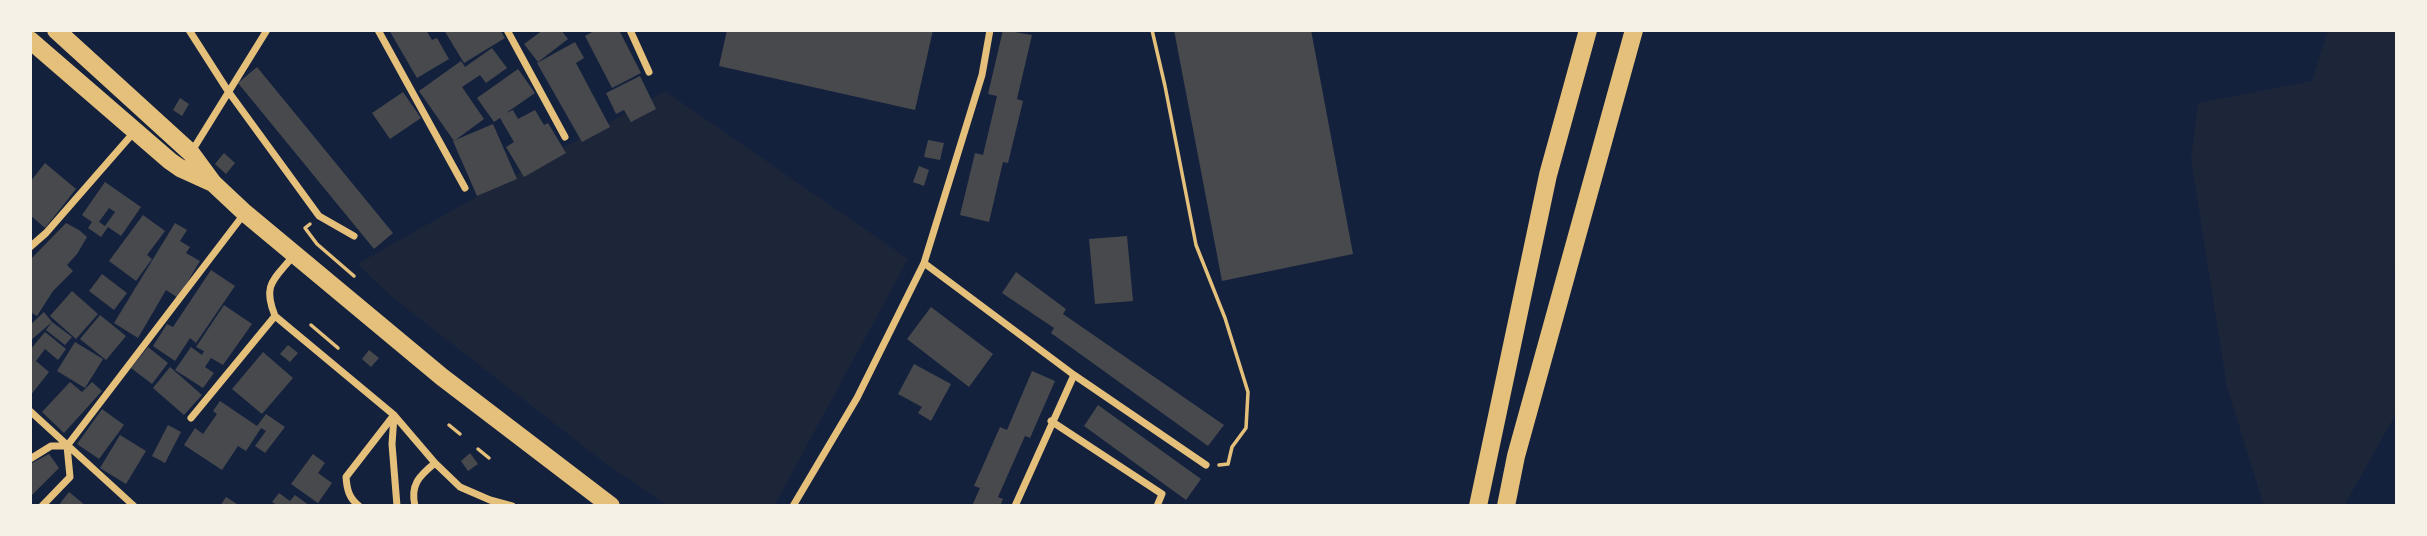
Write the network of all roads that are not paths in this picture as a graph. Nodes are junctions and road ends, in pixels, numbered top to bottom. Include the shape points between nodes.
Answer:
1 (56, 30) edge
2 (189, 30) edge
3 (267, 30) edge
4 (378, 30) edge
5 (507, 30) edge
6 (630, 30) edge
7 (990, 30) edge
8 (1588, 30) edge
9 (1634, 30) edge
10 (30, 40) edge
11 (649, 72) dead end
12 (228, 91) junction
13 (136, 130) junction
14 (565, 137) dead end
15 (191, 153) junction
16 (213, 183) junction
17 (465, 188) dead end
18 (244, 213) junction
19 (354, 236) dead end
20 (30, 247) edge
21 (295, 255) junction
22 (924, 263) junction
23 (275, 317) junction
24 (1074, 375) junction
25 (30, 411) edge
26 (394, 415) junction
27 (191, 418) dead end
28 (1051, 421) junction
29 (67, 446) junction
30 (30, 460) edge
31 (435, 463) junction
32 (1206, 466) road end
33 (487, 503) edge
34 (42, 506) edge
35 (134, 506) edge
36 (359, 506) edge
37 (397, 506) edge
38 (415, 506) edge
39 (512, 506) edge
40 (611, 506) edge
41 (793, 506) edge
42 (1015, 506) edge
43 (1157, 506) edge
44 (1478, 506) edge
45 (1506, 506) edge

1 - 15 main road
2 - 12 street
3 - 12 street
4 - 17 street
5 - 14 street
6 - 11 street
7 - 22 street via 982,75
8 - 44 main road via 1548,175
9 - 45 main road
10 - 13 main road
12 - 15 street
12 - 19 street via 318,216
13 - 16 main road via 180,168
13 - 20 street
15 - 16 main road
16 - 18 main road
18 - 21 main road
18 - 29 street
21 - 23 street via 268,291
21 - 40 main road via 442,377
22 - 24 street
22 - 41 street via 857,398
23 - 26 street
23 - 27 street
24 - 28 street
24 - 32 street
25 - 29 street
26 - 31 street
26 - 36 street via 346,477 347,490
26 - 37 street
28 - 42 street
28 - 43 street via 1162,494
29 - 30 street via 51,446
29 - 34 street via 70,477
29 - 35 street
31 - 33 street via 460,487
31 - 38 street via 419,476
33 - 39 street

